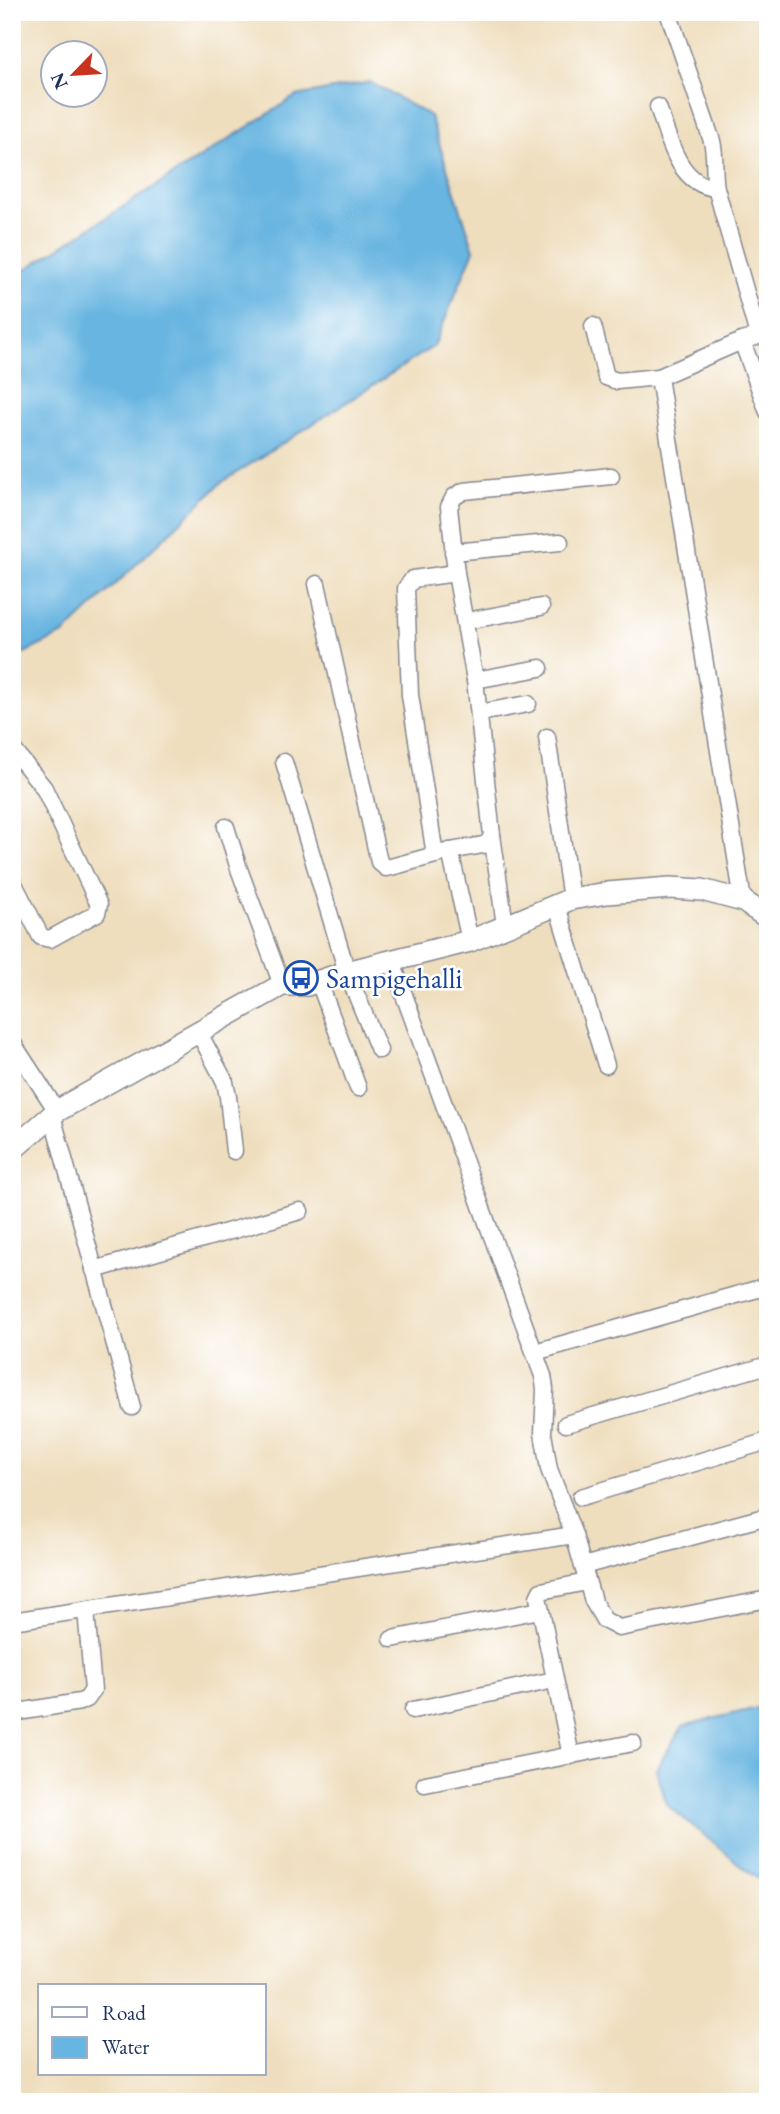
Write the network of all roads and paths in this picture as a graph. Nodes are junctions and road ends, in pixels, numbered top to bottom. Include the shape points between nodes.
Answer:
1 (668, 12) edge
2 (658, 107) dead end
3 (716, 188) junction
4 (593, 326) dead end
5 (763, 334) edge
6 (742, 341) junction
7 (659, 377) junction
8 (768, 412) edge
9 (611, 475) dead end
10 (560, 541) dead end
11 (453, 552) junction
12 (456, 573) junction
13 (317, 584) dead end
14 (541, 607) dead end
15 (466, 621) junction
16 (540, 668) dead end
17 (475, 680) junction
18 (528, 704) dead end
19 (479, 713) junction
20 (547, 737) dead end
21 (12, 751) edge
22 (284, 762) dead end
23 (226, 827) dead end
24 (492, 835) junction
25 (442, 853) junction
26 (12, 880) edge
27 (743, 901) junction
28 (564, 902) junction
29 (768, 918) edge
30 (505, 925) junction
31 (470, 941) junction
32 (392, 962) junction
33 (347, 972) junction
34 (319, 982) junction
35 (282, 985) junction
36 (198, 1031) junction
37 (12, 1042) edge
38 (379, 1050) dead end
39 (606, 1065) dead end
40 (358, 1088) dead end
41 (54, 1113) junction
42 (12, 1150) edge
43 (234, 1151) dead end
44 (300, 1211) dead end
45 (94, 1269) junction
46 (768, 1286) edge
47 (542, 1350) dead end
48 (768, 1365) edge
49 (132, 1407) dead end
50 (566, 1424) dead end
51 (768, 1441) edge
52 (581, 1497) dead end
53 (768, 1516) edge
54 (575, 1535) junction
55 (585, 1574) junction
56 (768, 1599) edge
57 (86, 1609) junction
58 (540, 1610) junction
59 (12, 1621) edge
60 (392, 1639) dead end
61 (554, 1680) junction
62 (413, 1710) dead end
63 (12, 1713) edge
64 (633, 1744) dead end
65 (571, 1756) junction
66 (425, 1784) dead end

1 - 3 street via 715,151
2 - 3 street via 676,157 692,179
3 - 5 street
4 - 7 street via 606,377 617,381
5 - 6 street
6 - 7 street
6 - 8 street
7 - 27 street
9 - 11 street via 464,491 449,507
10 - 11 street
11 - 12 street
12 - 15 street
12 - 25 street via 413,579 407,588 410,695
13 - 25 street via 379,862 386,868
14 - 15 street
15 - 17 street
16 - 17 street
17 - 19 street
18 - 19 street
19 - 24 street
20 - 28 street
21 - 26 street via 44,788 99,905 97,913 50,939 41,937
22 - 33 street
23 - 35 street
24 - 25 street via 483,845
24 - 30 street
25 - 31 street
27 - 28 street via 702,890 670,888 634,889
27 - 29 street
28 - 30 street
28 - 39 street
30 - 31 street
31 - 32 street
32 - 33 street
32 - 54 street via 543,1376 545,1451
33 - 34 street
33 - 38 street
34 - 35 street
34 - 40 street
35 - 36 street
36 - 41 street
36 - 43 street via 225,1082
37 - 41 street
41 - 42 street
41 - 45 street
44 - 45 street
45 - 49 street
46 - 47 street
48 - 50 street
51 - 52 street
53 - 55 street
54 - 55 street
54 - 57 street
55 - 56 street via 604,1620 619,1628
55 - 58 street via 541,1591
57 - 59 street
57 - 63 street via 93,1690 87,1699
58 - 60 street
58 - 61 street
61 - 62 street
61 - 65 street
64 - 65 street
65 - 66 street

